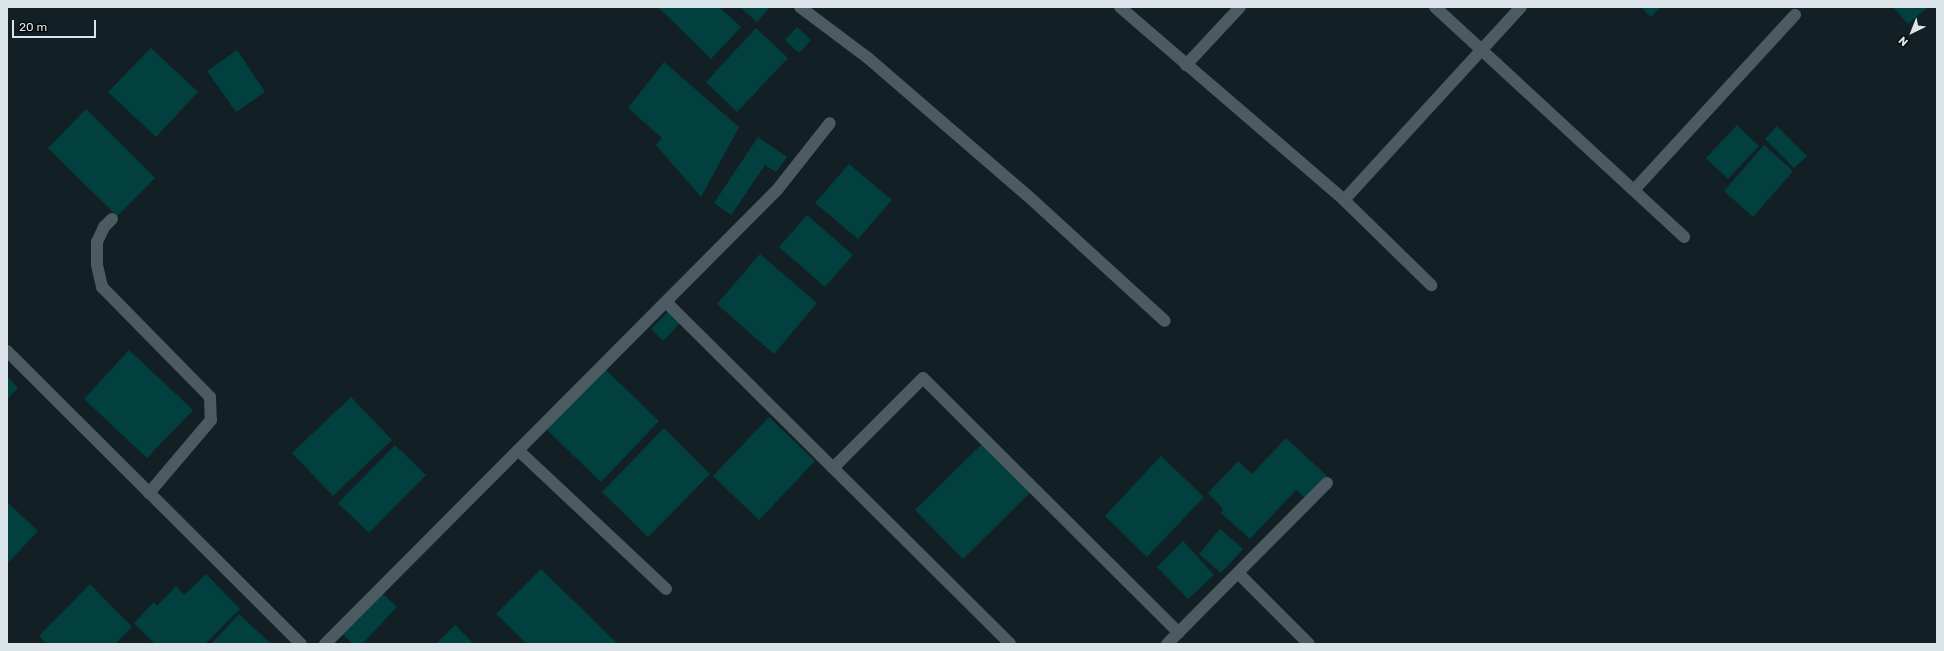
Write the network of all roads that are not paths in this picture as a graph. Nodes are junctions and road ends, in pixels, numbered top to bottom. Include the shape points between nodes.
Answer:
1 (800, 7) edge
2 (1120, 7) edge
3 (1240, 7) edge
4 (1435, 7) edge
5 (1521, 7) edge
6 (1795, 15) dead end
7 (1481, 50) junction
8 (1186, 65) junction
9 (830, 122) dead end
10 (1634, 190) junction
11 (1344, 200) junction
12 (112, 219) dead end
13 (1684, 237) dead end
14 (1432, 285) dead end
15 (666, 302) junction
16 (1165, 321) dead end
17 (7, 351) edge
18 (518, 450) junction
19 (833, 468) junction
20 (1327, 483) dead end
21 (149, 493) junction
22 (1238, 573) junction
23 (666, 590) dead end
24 (1179, 633) junction
25 (301, 644) edge
26 (325, 644) edge
27 (1010, 644) edge
28 (1167, 644) edge
29 (1309, 644) edge

1 - 16 street via 874,63 1028,196
2 - 8 street
3 - 8 street
4 - 7 street
5 - 7 street
6 - 10 street
7 - 10 street
7 - 11 street
8 - 11 street
9 - 15 street via 777,190
10 - 13 street
11 - 14 street
12 - 21 street via 104,227 97,242 97,265 102,287 210,397 211,420
15 - 18 street
15 - 19 street
17 - 21 street
18 - 23 street
18 - 26 street
19 - 24 street via 922,378
19 - 27 street
20 - 22 street
21 - 25 street
22 - 24 street
22 - 29 street
24 - 28 street

